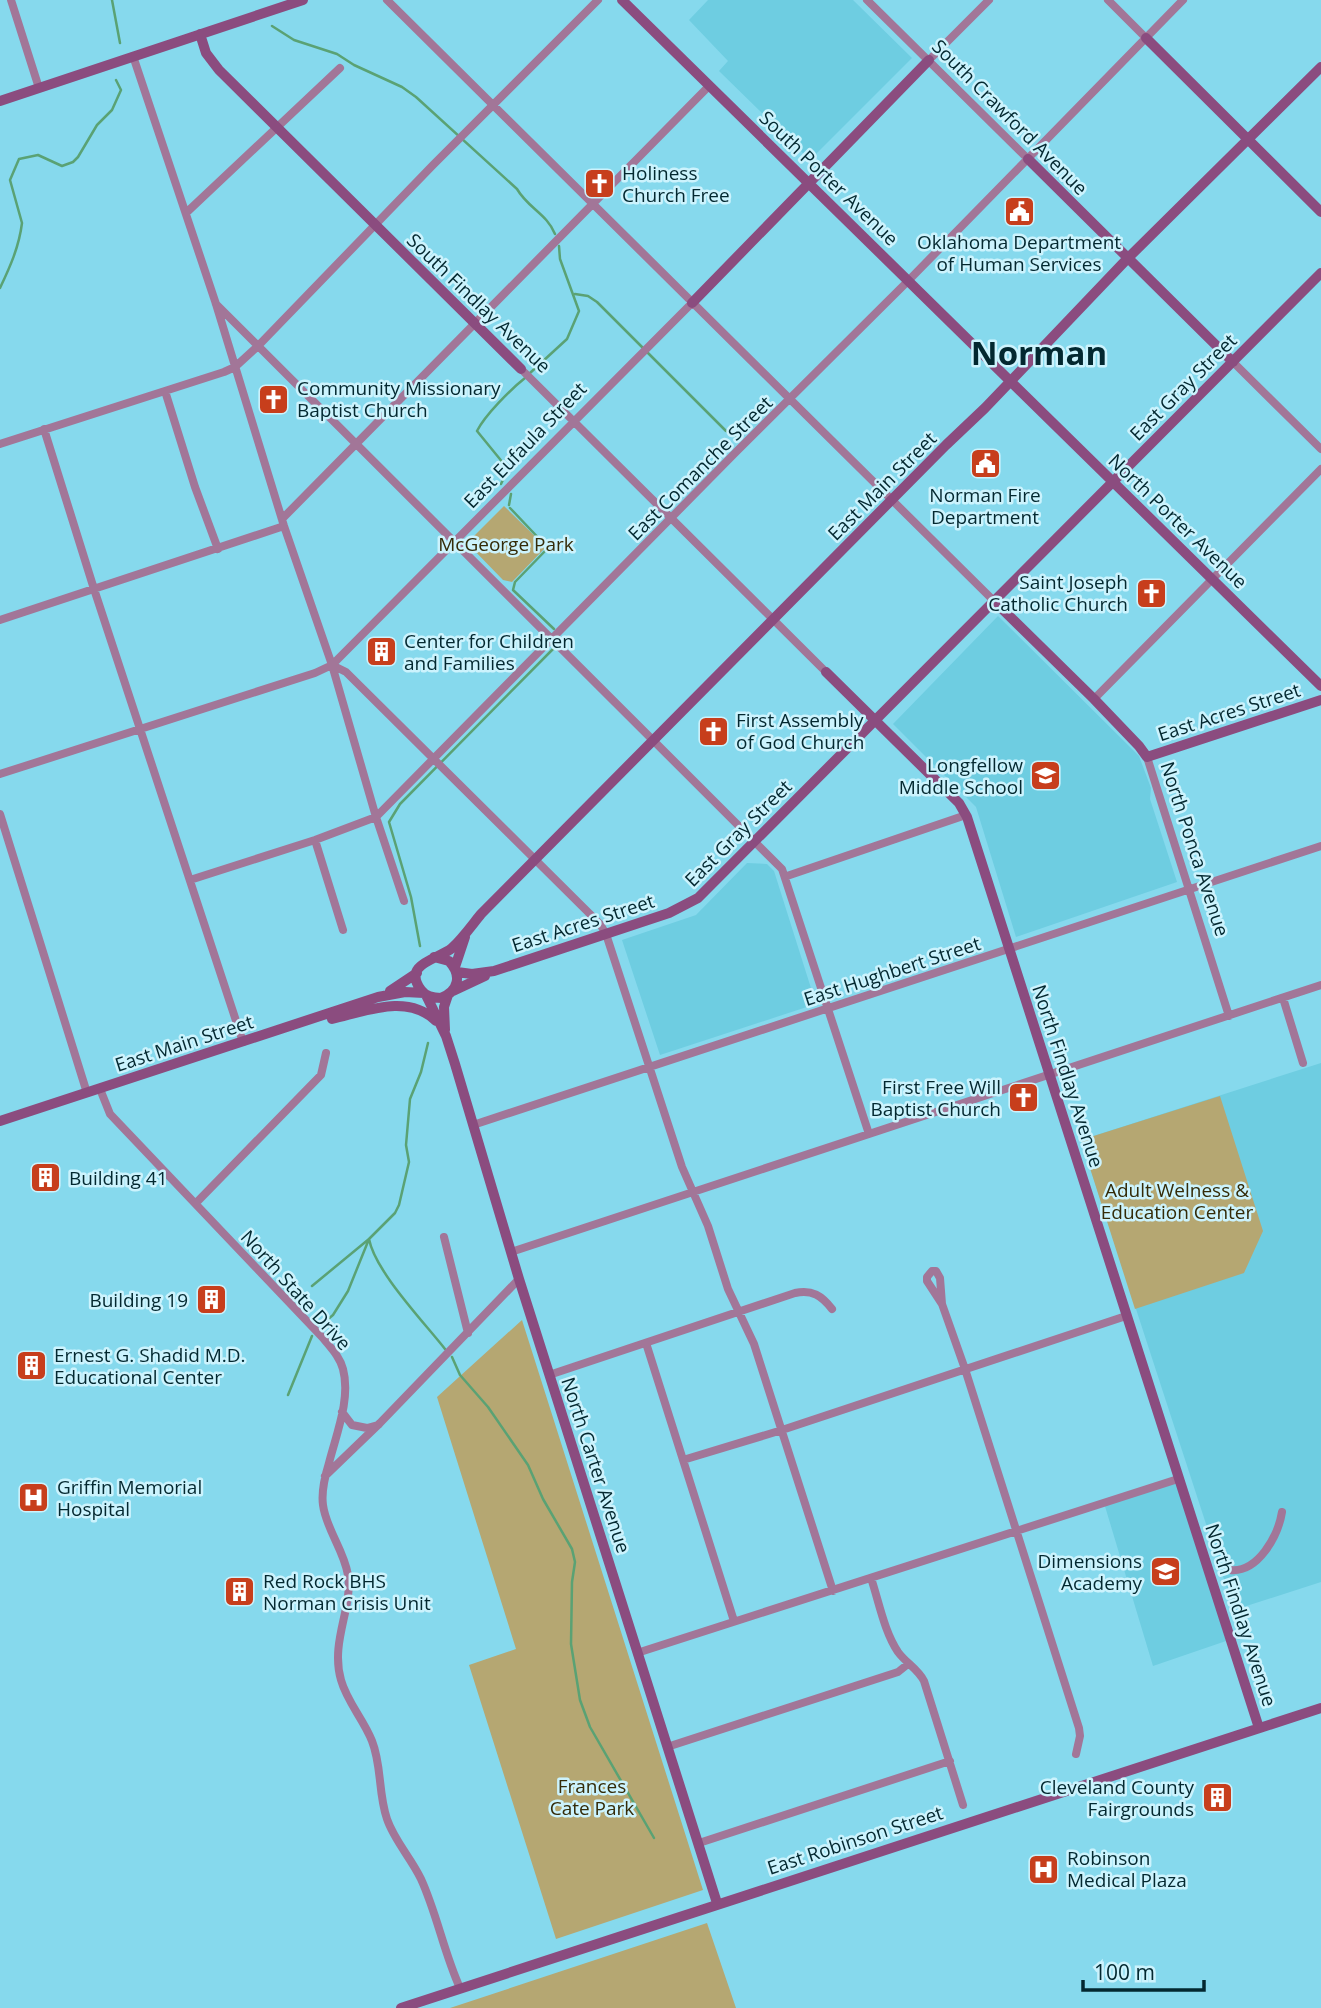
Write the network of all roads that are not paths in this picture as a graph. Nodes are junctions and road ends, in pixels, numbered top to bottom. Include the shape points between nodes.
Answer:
1 (11, 0) edge
2 (303, 0) edge
3 (387, 0) edge
4 (597, 0) edge
5 (622, 0) edge
6 (867, 0) edge
7 (989, 0) edge
8 (1108, 0) edge
9 (1183, 0) edge
10 (200, 34) junction
11 (1146, 38) junction
12 (133, 56) junction
13 (929, 61) junction
14 (1321, 67) edge
15 (340, 68) dead end
16 (709, 86) junction
17 (39, 88) junction
18 (0, 101) edge
19 (494, 106) junction
20 (276, 127) junction
21 (1249, 140) junction
22 (1028, 159) junction
23 (808, 183) junction
24 (593, 203) junction
25 (1321, 212) edge
26 (186, 213) junction
27 (375, 226) junction
28 (1128, 258) junction
29 (1321, 273) edge
30 (909, 280) junction
31 (692, 303) junction
32 (216, 304) junction
33 (474, 323) junction
34 (258, 346) junction
35 (1233, 362) junction
36 (235, 367) junction
37 (521, 369) joint
38 (1011, 381) junction
39 (165, 391) junction
40 (791, 399) junction
41 (572, 421) junction
42 (44, 429) junction
43 (0, 444) edge
44 (355, 444) junction
45 (1321, 449) edge
46 (1321, 469) edge
47 (1112, 482) junction
48 (892, 500) junction
49 (671, 519) junction
50 (283, 522) junction
51 (455, 542) junction
52 (218, 549) junction
53 (1212, 578) junction
54 (94, 590) junction
55 (994, 601) junction
56 (0, 620) edge
57 (773, 620) junction
58 (552, 639) junction
59 (332, 665) junction
60 (825, 672) joint
61 (1321, 686) edge
62 (1094, 699) junction
63 (1321, 700) edge
64 (875, 721) junction
65 (139, 729) junction
66 (655, 740) junction
67 (1147, 757) junction
68 (435, 760) junction
69 (0, 774) edge
70 (0, 814) edge
71 (966, 815) junction
72 (376, 817) junction
73 (315, 840) junction
74 (756, 841) junction
75 (1321, 846) edge
76 (535, 860) junction
77 (786, 876) junction
78 (190, 880) junction
79 (1191, 889) junction
80 (404, 901) dead end
81 (682, 909) joint
82 (343, 930) dead end
83 (468, 930) junction
84 (606, 934) junction
85 (1009, 949) junction
86 (434, 957) junction
87 (456, 970) junction
88 (494, 971) junction
89 (417, 973) junction
90 (1321, 985) edge
91 (450, 993) junction
92 (425, 994) junction
93 (378, 997) junction
94 (1283, 998) junction
95 (829, 1008) junction
96 (1229, 1016) junction
97 (282, 1030) junction
98 (443, 1031) junction
99 (243, 1042) junction
100 (326, 1053) dead end
101 (1303, 1063) dead end
102 (650, 1066) junction
103 (1049, 1075) junction
104 (100, 1089) junction
105 (88, 1093) junction
106 (0, 1121) edge
107 (473, 1125) junction
108 (870, 1134) junction
109 (693, 1191) junction
110 (196, 1203) junction
111 (444, 1237) dead end
112 (511, 1252) junction
113 (519, 1279) junction
114 (942, 1304) dead end
115 (832, 1309) dead end
116 (740, 1313) junction
117 (1126, 1316) junction
118 (468, 1333) junction
119 (646, 1343) junction
120 (965, 1370) junction
121 (549, 1375) junction
122 (342, 1412) junction
123 (380, 1423) junction
124 (782, 1430) junction
125 (683, 1460) junction
126 (325, 1476) junction
127 (1178, 1479) junction
128 (1282, 1512) dead end
129 (1016, 1532) junction
130 (1230, 1570) dead end
131 (872, 1578) junction
132 (833, 1591) junction
133 (734, 1621) junction
134 (637, 1653) junction
135 (908, 1664) junction
136 (1321, 1708) edge
137 (1259, 1728) junction
138 (667, 1747) junction
139 (1076, 1754) dead end
140 (950, 1761) junction
141 (963, 1805) dead end
142 (699, 1843) junction
143 (717, 1903) junction
144 (460, 1988) junction
145 (401, 2008) edge

1 - 17 street
2 - 10 street
3 - 19 street, North Ponca Avenue
4 - 19 street
5 - 16 street, South Porter Avenue
6 - 13 street, South Crawford Avenue
7 - 13 street, East Eufaula Street
8 - 11 street
9 - 11 street, East Comanche Street
10 - 12 street
10 - 20 street, South Findlay Avenue via 206,53 219,70
11 - 21 street
11 - 22 street, East Comanche Street
12 - 17 street
12 - 26 street
13 - 22 street, South Crawford Avenue
13 - 23 street, East Eufaula Street
14 - 21 street, East Main Street
15 - 20 street
16 - 23 street, South Porter Avenue
16 - 24 street
17 - 18 street
19 - 24 street, North Ponca Avenue
19 - 27 street
20 - 26 street
20 - 27 street, South Findlay Avenue
21 - 25 street
21 - 28 street, East Main Street
22 - 28 street, South Crawford Avenue
22 - 30 street, East Comanche Street
23 - 30 street, South Porter Avenue
23 - 31 street, East Eufaula Street
24 - 31 street, North Ponca Avenue
24 - 33 street
26 - 32 street
27 - 33 street, South Findlay Avenue
27 - 34 street
28 - 35 street, South Crawford Avenue
28 - 38 street, East Main Street
29 - 35 street, East Gray Street
30 - 38 street, South Porter Avenue
30 - 40 street, East Comanche Street
31 - 40 street, North Ponca Avenue
31 - 41 street, East Eufaula Street
32 - 34 street
32 - 36 street
33 - 37 street, South Findlay Avenue
33 - 44 street
34 - 36 street
34 - 44 street
35 - 45 street
35 - 47 street, East Gray Street
36 - 39 street
36 - 50 street
37 - 41 street, South Findlay Avenue
38 - 47 street, North Porter Avenue
38 - 48 street, East Main Street
39 - 42 street
39 - 52 street
40 - 48 street, North Ponca Avenue
40 - 49 street, East Comanche Street
41 - 49 street, South Findlay Avenue
41 - 51 street, East Eufaula Street
42 - 43 street
42 - 54 street
44 - 50 street
44 - 51 street
46 - 53 street
47 - 53 street, North Porter Avenue
47 - 55 street, East Gray Street
48 - 55 street, North Ponca Avenue
48 - 57 street, East Main Street
49 - 57 street, South Findlay Avenue
49 - 58 street, East Comanche Street
50 - 52 street
50 - 59 street
51 - 58 street
51 - 59 street, East Eufaula Street
52 - 54 street
53 - 61 street, North Porter Avenue
53 - 62 street
54 - 56 street
54 - 65 street
55 - 62 street, North Ponca Avenue
55 - 64 street, East Gray Street
57 - 60 street, North Findlay Avenue
57 - 66 street, East Main Street
58 - 66 street
58 - 68 street, East Comanche Street
59 - 65 street, East Eufaula Street
59 - 68 street via 346,671
59 - 72 street
60 - 64 street, North Findlay Avenue
62 - 67 street, North Ponca Avenue
63 - 67 street, East Acres Street
64 - 71 street, North Findlay Avenue
64 - 74 street, East Gray Street
65 - 69 street, East Eufaula Street
65 - 78 street
66 - 74 street
66 - 76 street, East Main Street
67 - 79 street, North Ponca Avenue
68 - 72 street, East Comanche Street
68 - 76 street
70 - 105 street
71 - 77 street
71 - 85 street, North Findlay Avenue
72 - 73 street, East Comanche Street
72 - 80 street
73 - 78 street, East Comanche Street
73 - 82 street
74 - 77 street
74 - 81 street, East Gray Street
75 - 79 street, East Hughbert Street
76 - 83 street, East Main Street
76 - 84 street
77 - 95 street
78 - 99 street
79 - 85 street, East Hughbert Street
79 - 96 street, North Ponca Avenue
81 - 84 street, East Acres Street
83 - 86 street, East Main Street via 443,955
83 - 87 street, East Main Street
84 - 88 street, East Acres Street
84 - 102 street
85 - 95 street, East Hughbert Street
85 - 103 street, North Findlay Avenue
86 - 87 street
86 - 89 street
87 - 88 street, East Acres Street via 472,974
87 - 91 street via 457,984
88 - 91 street, East Acres Street
89 - 92 street
89 - 93 street, East Main Street
90 - 94 street
91 - 92 street via 441,998
91 - 98 street, North Carter Avenue
92 - 93 street, East Main Street
92 - 98 street, North Carter Avenue
93 - 97 street, East Main Street
94 - 96 street
94 - 101 street
95 - 102 street, East Hughbert Street
95 - 108 street
96 - 103 street
97 - 98 street via 405,1005 423,1011
97 - 99 street, East Main Street
98 - 107 street, North Carter Avenue
99 - 104 street, East Main Street
100 - 110 street via 321,1075
102 - 107 street, East Hughbert Street
102 - 109 street
103 - 108 street
103 - 117 street, North Findlay Avenue
104 - 105 street, East Main Street
104 - 110 street, North State Drive via 110,1114
105 - 106 street, East Main Street
107 - 112 street, North Carter Avenue
108 - 109 street
109 - 112 street
109 - 116 street
110 - 122 street, North State Drive via 336,1354 344,1372
111 - 118 street
112 - 113 street, North Carter Avenue
113 - 118 street
113 - 121 street, North Carter Avenue
114 - 120 street
115 - 116 street via 820,1295 800,1292
116 - 119 street
116 - 124 street
117 - 120 street
117 - 127 street, North Findlay Avenue
118 - 123 street
119 - 121 street
119 - 125 street
120 - 124 street
120 - 129 street
121 - 134 street, North Carter Avenue
122 - 123 street via 352,1425 367,1428
122 - 126 street, North State Drive
123 - 126 street
124 - 125 street
124 - 132 street
125 - 133 street
126 - 144 street, North State Drive via 323,1505 348,1576 338,1647 341,1681 373,1743 388,1823 422,1881
127 - 129 street
127 - 137 street, North Findlay Avenue
128 - 130 street via 1264,1554 1251,1566
129 - 131 street
129 - 139 street via 1079,1728
131 - 132 street
131 - 135 street via 890,1637
132 - 133 street
133 - 134 street
134 - 138 street, North Carter Avenue
135 - 138 street via 898,1672
135 - 140 street via 924,1681
136 - 137 street, East Robinson Street
137 - 143 street, East Robinson Street
138 - 142 street, North Carter Avenue
140 - 141 street
140 - 142 street
142 - 143 street, North Carter Avenue
143 - 144 street, East Robinson Street
144 - 145 street, East Robinson Street

